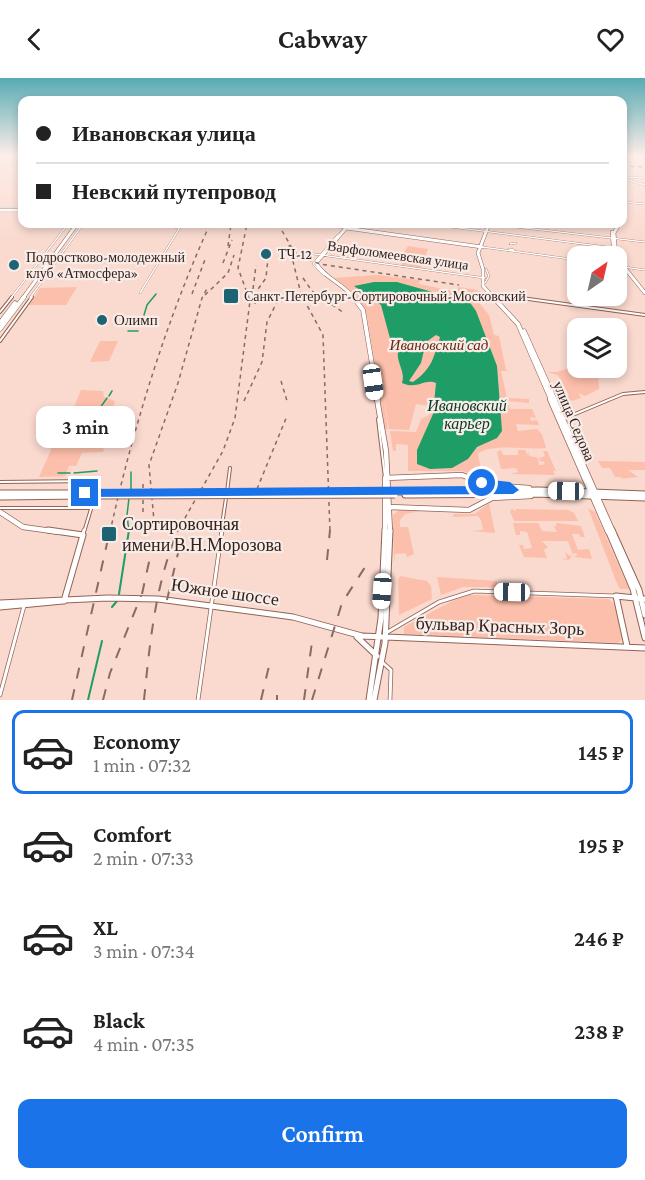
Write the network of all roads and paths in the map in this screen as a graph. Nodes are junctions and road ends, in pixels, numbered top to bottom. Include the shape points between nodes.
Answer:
1 (627, 202) edge
2 (645, 204) edge
3 (18, 209) edge
4 (0, 210) edge
5 (65, 228) edge
6 (72, 228) edge
7 (81, 228) edge
8 (178, 228) edge
9 (344, 228) edge
10 (359, 228) edge
11 (458, 228) edge
12 (488, 228) edge
13 (525, 228) edge
14 (616, 228) edge
15 (487, 232) junction
16 (612, 238) junction
17 (645, 242) edge
18 (516, 243) dead end
19 (510, 244) dead end
20 (596, 246) edge
21 (612, 246) edge
22 (481, 247) junction
23 (509, 249) dead end
24 (514, 250) dead end
25 (307, 253) dead end
26 (321, 255) junction
27 (52, 256) junction
28 (567, 259) edge
29 (58, 260) junction
30 (39, 261) junction
31 (627, 267) edge
32 (486, 269) junction
33 (645, 270) edge
34 (627, 273) edge
35 (484, 277) junction
36 (485, 284) junction
37 (140, 293) dead end
38 (491, 293) junction
39 (645, 295) edge
40 (0, 312) edge
41 (645, 315) edge
42 (0, 323) edge
43 (13, 324) junction
44 (0, 329) edge
45 (0, 341) edge
46 (645, 392) edge
47 (562, 419) junction
48 (230, 468) dead end
49 (386, 478) junction
50 (0, 482) edge
51 (511, 488) junction
52 (537, 492) junction
53 (395, 493) junction
54 (594, 494) junction
55 (0, 495) edge
56 (645, 496) edge
57 (387, 507) junction
58 (19, 508) junction
59 (91, 508) junction
60 (0, 510) edge
61 (11, 519) junction
62 (83, 535) junction
63 (616, 596) junction
64 (640, 599) edge
65 (64, 601) junction
66 (25, 604) junction
67 (211, 604) junction
68 (0, 605) edge
69 (645, 615) edge
70 (354, 634) junction
71 (383, 635) junction
72 (645, 638) edge
73 (627, 646) junction
74 (645, 648) edge
75 (379, 659) junction
76 (0, 695) edge
77 (198, 700) edge
78 (369, 700) edge
79 (374, 700) edge
80 (390, 700) edge

1 - 2 street
3 - 4 street
5 - 30 street
6 - 27 main road
7 - 29 street
8 - 37 street
9 - 26 street
10 - 22 street
11 - 15 street
12 - 15 street, улица Седова
13 - 16 street
14 - 16 street
15 - 20 street
15 - 22 street, улица Седова
16 - 17 street
16 - 21 street
18 - 19 street
22 - 28 street
22 - 32 street, улица Седова
22 - 35 street, улица Седова via 478,253
23 - 24 street
25 - 26 street, Варфоломеевская улица
26 - 35 street, Варфоломеевская улица
26 - 49 street via 317,267 349,291 365,316 386,451
27 - 29 street
27 - 30 street
27 - 42 main road
27 - 44 main road
29 - 43 street
30 - 40 street
31 - 33 street
32 - 35 street, улица Седова
32 - 36 street via 489,276
34 - 39 street
35 - 36 street, улица Седова
35 - 38 street, улица Седова via 483,286
36 - 38 street, улица Седова
38 - 41 street
38 - 47 street, улица Седова via 518,322
43 - 44 street
43 - 45 street
46 - 47 street via 623,394
47 - 54 street, улица Седова
48 - 67 street
49 - 51 street via 460,475
49 - 57 street
50 - 59 street via 94,482 98,486
51 - 52 main road
51 - 53 main road
52 - 53 main road
52 - 54 main road
52 - 57 street via 526,497 492,498 469,510
53 - 55 main road, bridge
54 - 56 main road
54 - 64 street, улица Седова
57 - 71 street
58 - 59 street
58 - 60 street
58 - 61 street
59 - 62 street
60 - 61 street
61 - 62 street via 26,527
62 - 65 street
63 - 64 street, бульвар Красных Зорь
63 - 71 street, бульвар Красных Зорь via 459,593
63 - 73 street
64 - 69 street, улица Седова
64 - 72 street, улица Седова
65 - 66 street, Южное шоссе
65 - 67 street, Южное шоссе via 128,598
66 - 68 street, Южное шоссе
66 - 76 street
67 - 70 street, Южное шоссе via 293,617
67 - 77 street
70 - 71 street, Южное шоссе
70 - 75 street
71 - 73 street, бульвар Красных Зорь
71 - 75 street
73 - 74 street, бульвар Красных Зорь
75 - 78 street
75 - 79 street
75 - 80 street via 391,670

